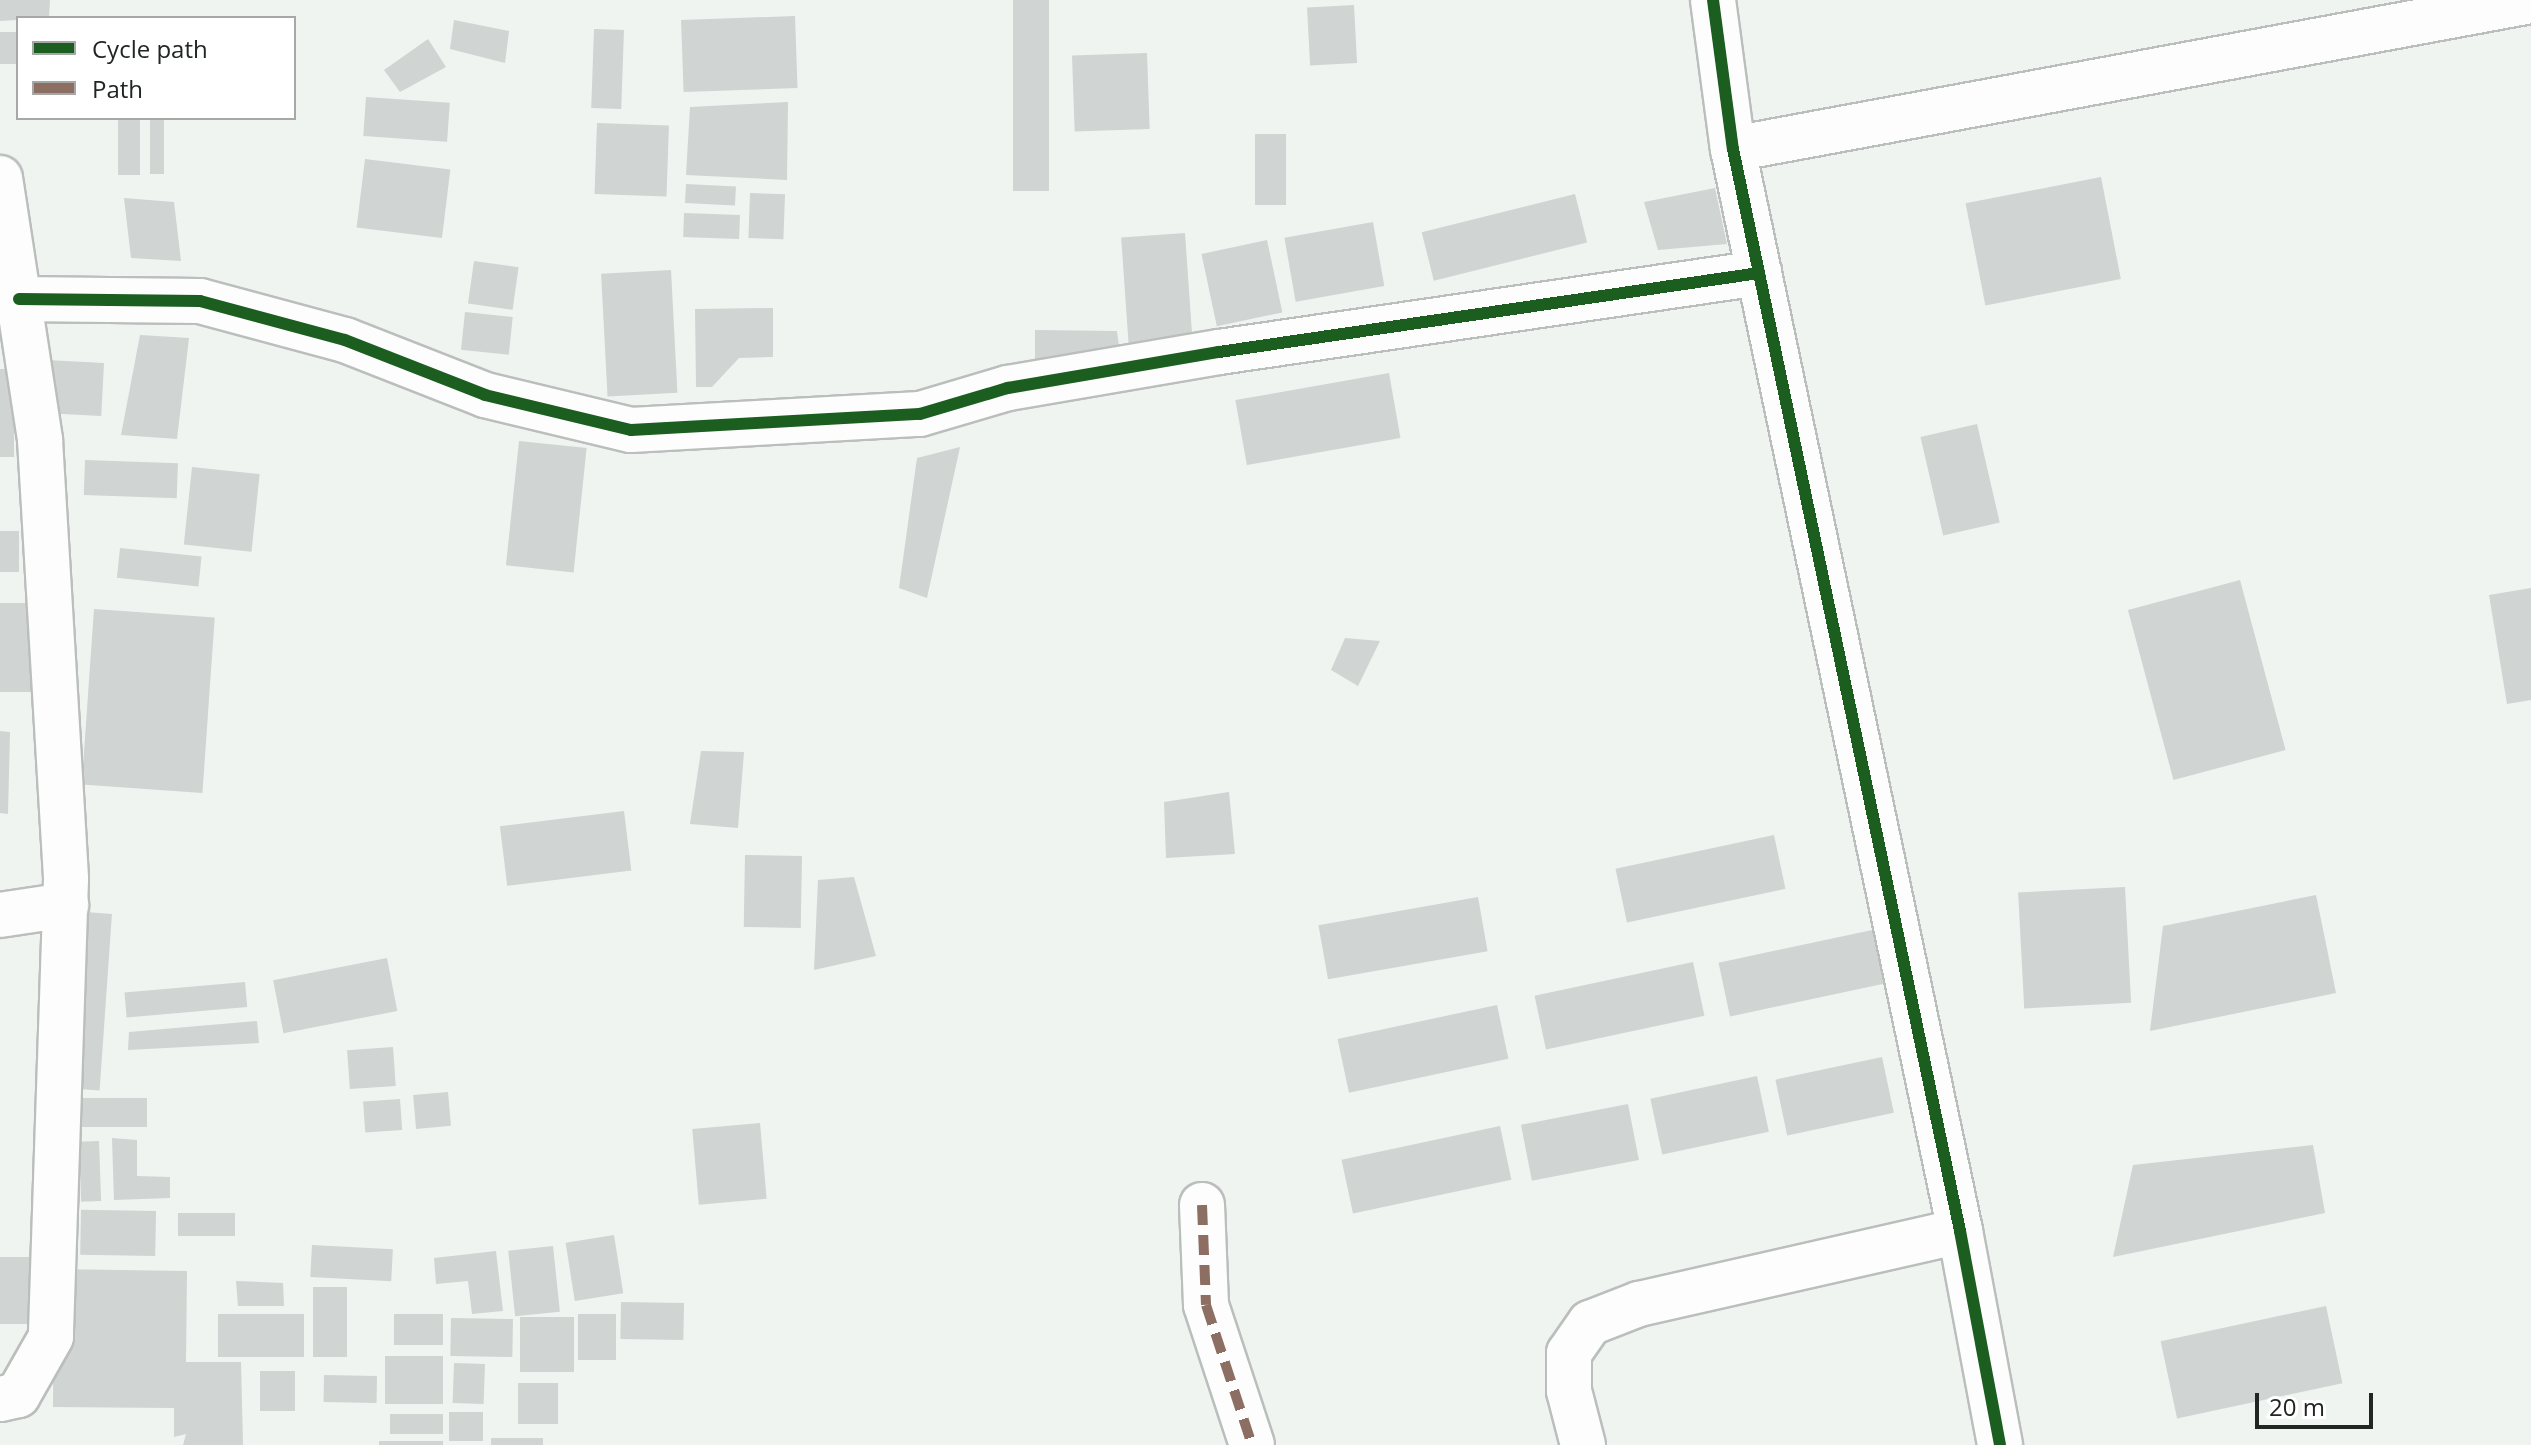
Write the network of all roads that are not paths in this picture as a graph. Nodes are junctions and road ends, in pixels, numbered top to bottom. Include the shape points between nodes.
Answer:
1 (1713, 0) edge
2 (2531, 1) edge
3 (1733, 149) junction
4 (0, 178) edge
5 (1759, 273) junction
6 (19, 299) junction
7 (66, 905) junction
8 (0, 915) edge
9 (1202, 1205) dead end
10 (1960, 1231) junction
11 (0, 1399) edge
12 (1252, 1445) edge
13 (1583, 1445) edge
14 (2000, 1445) edge

1 - 3 street
2 - 3 street
3 - 5 street
4 - 6 street
5 - 6 street via 1189,357 1008,388 920,414 631,430 485,395 345,340 200,301
5 - 10 street
6 - 7 street via 40,440
7 - 8 street
7 - 11 street via 51,1337 18,1395
9 - 12 street via 1206,1305
10 - 13 street via 1639,1304 1590,1323 1569,1353 1569,1391
10 - 14 street

